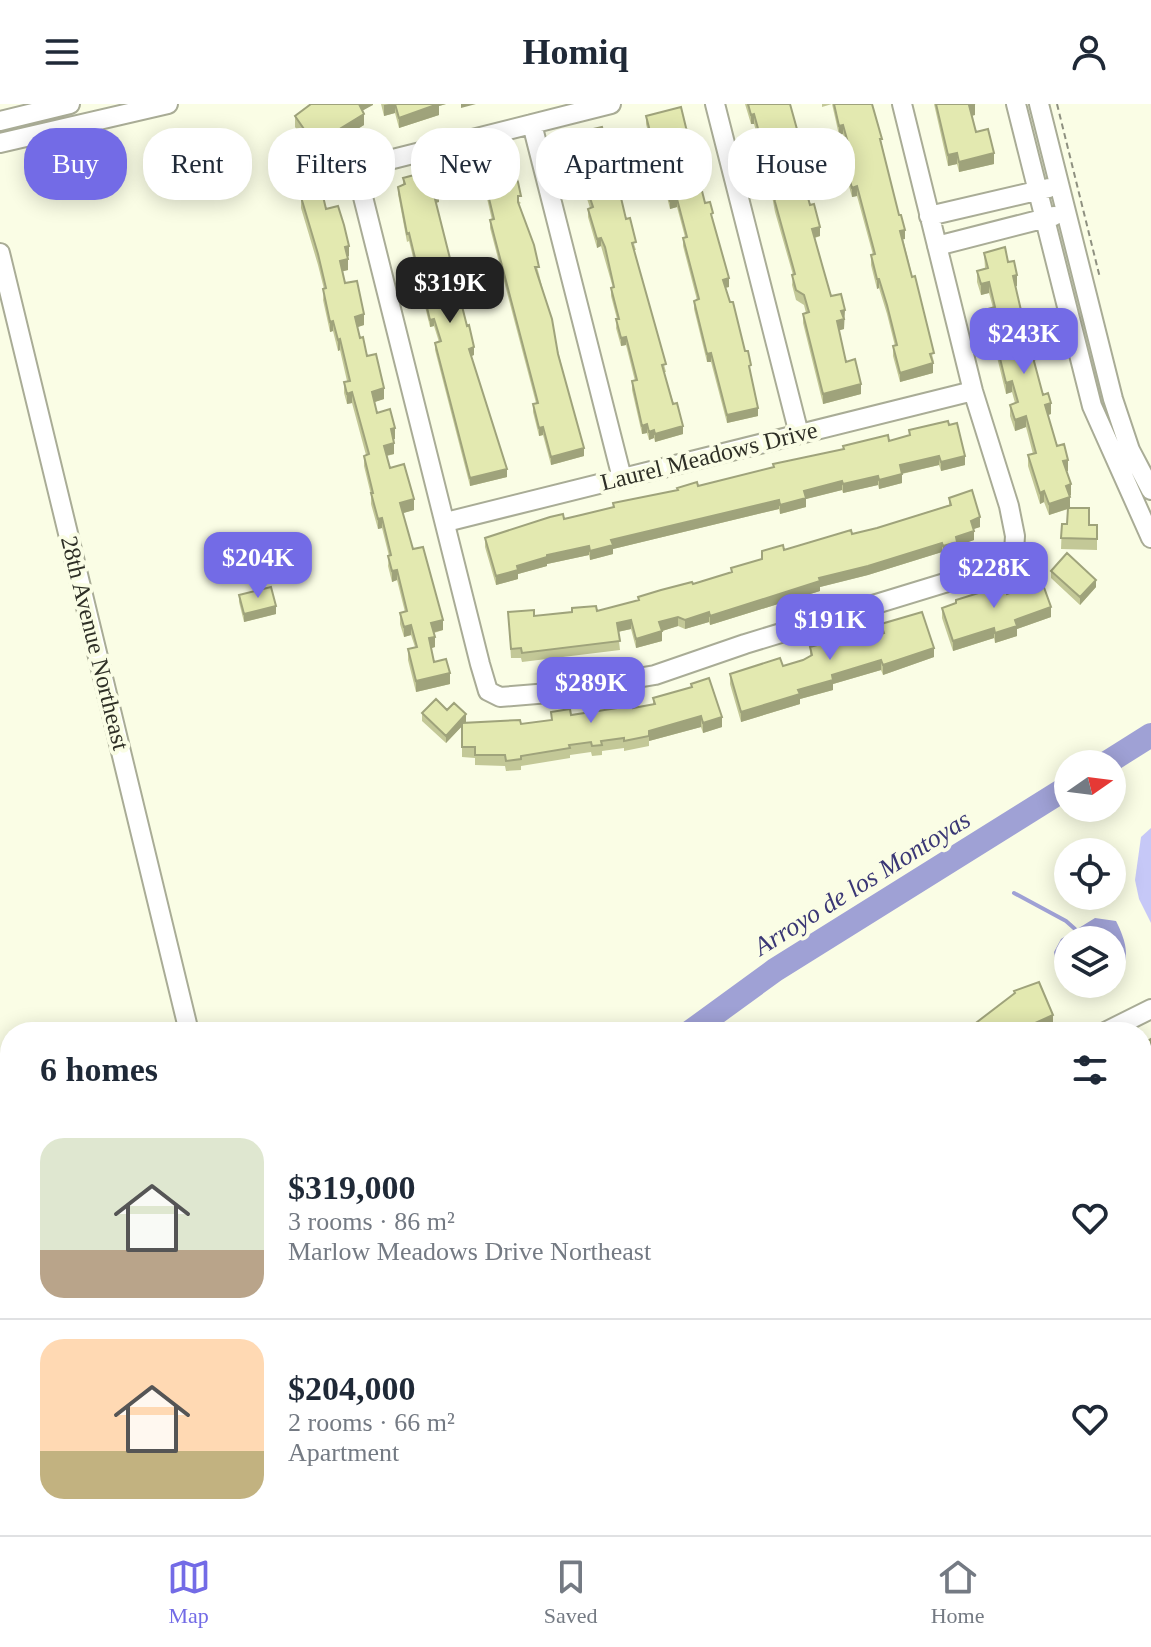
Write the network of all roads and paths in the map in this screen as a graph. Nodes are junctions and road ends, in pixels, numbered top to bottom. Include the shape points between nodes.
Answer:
1 (70, 104) edge
2 (168, 104) edge
3 (715, 104) edge
4 (902, 104) edge
5 (1016, 104) edge
6 (1039, 104) edge
7 (1057, 104) edge
8 (605, 105) edge
9 (0, 121) edge
10 (532, 124) junction
11 (0, 143) edge
12 (1060, 185) junction
13 (1038, 191) junction
14 (1067, 213) junction
15 (929, 216) junction
16 (1045, 219) junction
17 (937, 246) junction
18 (0, 253) edge
19 (1103, 287) dead end
20 (973, 391) junction
21 (799, 434) junction
22 (622, 478) junction
23 (1151, 490) edge
24 (446, 522) junction
25 (1151, 538) edge
26 (1151, 1009) edge
27 (187, 1022) edge
28 (1125, 1022) edge

1 - 9 street
2 - 11 street
3 - 21 street
4 - 15 street
5 - 13 street
6 - 12 street
7 - 19 path
8 - 10 street
10 - 22 street
10 - 24 street via 363,170 361,189
12 - 13 street
12 - 14 street
13 - 15 street
13 - 16 street
14 - 16 street
14 - 23 street via 1113,399
15 - 17 street
16 - 17 street
16 - 25 street via 1092,406
17 - 20 street
18 - 27 street, 28th Avenue Northeast
20 - 21 street, Laurel Meadows Drive
20 - 24 street via 1015,536 1007,562 655,675 549,693 500,697 488,691
21 - 22 street, Laurel Meadows Drive
22 - 24 street, Laurel Meadows Drive
26 - 28 street

